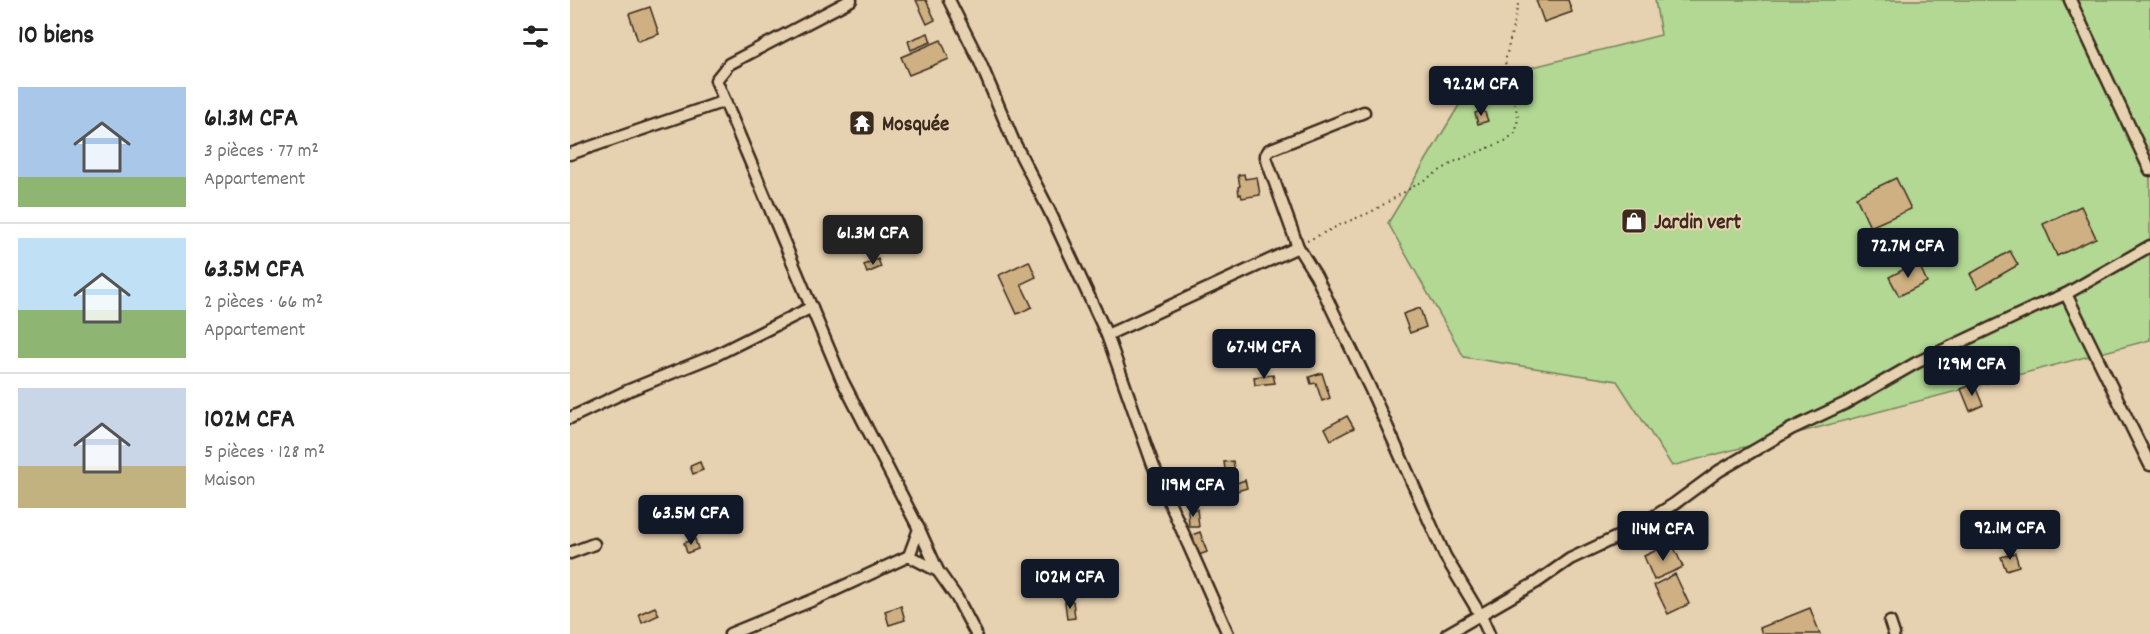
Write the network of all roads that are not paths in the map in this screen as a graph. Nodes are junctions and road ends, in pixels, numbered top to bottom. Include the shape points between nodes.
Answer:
1 (851, 0) edge
2 (949, 0) edge
3 (2070, 0) edge
4 (726, 101) junction
5 (1364, 112) dead end
6 (570, 154) edge
7 (2150, 170) edge
8 (2150, 246) edge
9 (1298, 247) junction
10 (2066, 294) junction
11 (812, 307) junction
12 (1107, 336) junction
13 (570, 418) edge
14 (2150, 465) edge
15 (919, 529) junction
16 (594, 544) dead end
17 (570, 553) edge
18 (909, 556) junction
19 (938, 571) junction
20 (1480, 616) junction
21 (1890, 622) dead end
22 (730, 634) edge
23 (976, 634) edge
24 (1227, 634) edge
25 (1447, 634) edge
26 (1489, 634) edge
27 (1894, 634) edge

1 - 4 street via 729,64 716,80
2 - 12 street
3 - 7 street
4 - 6 street
4 - 11 street
5 - 9 street via 1269,150 1266,155
8 - 10 street
9 - 12 street
9 - 20 street via 1370,388 1445,556
10 - 14 street
10 - 20 street via 1917,363 1791,429 1719,471 1674,504 1570,559
11 - 13 street via 716,355
11 - 15 street via 842,380
12 - 24 street via 1153,465
15 - 18 street
15 - 19 street
16 - 17 street
18 - 19 street
18 - 22 street
19 - 23 street
20 - 25 street
20 - 26 street
21 - 27 street

